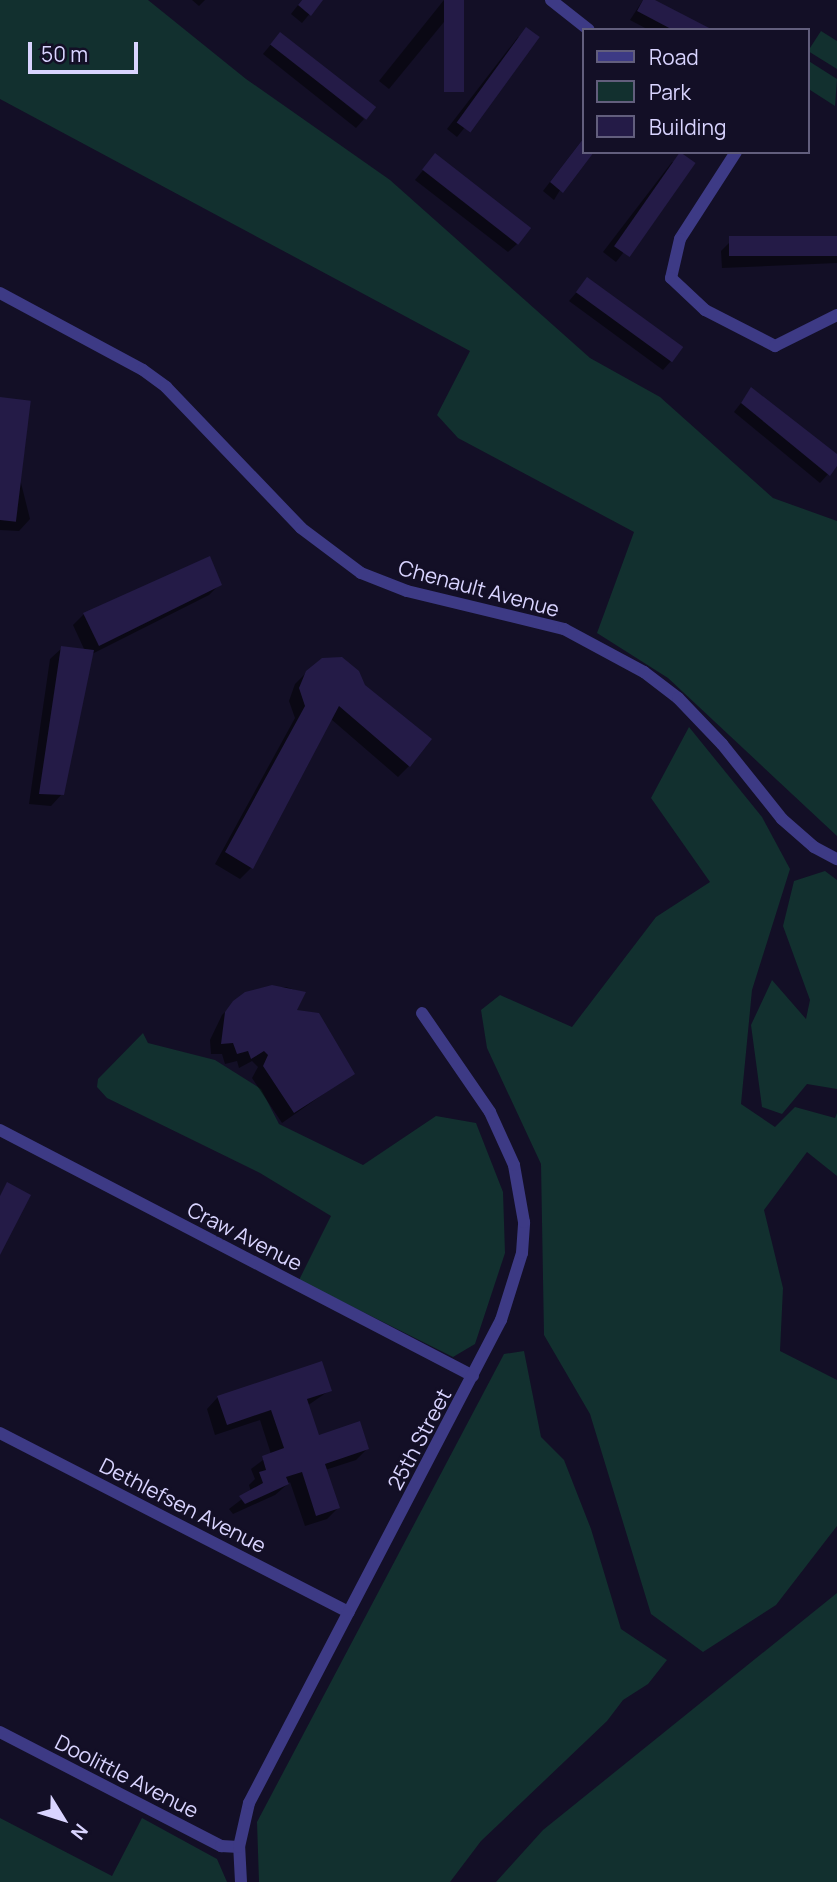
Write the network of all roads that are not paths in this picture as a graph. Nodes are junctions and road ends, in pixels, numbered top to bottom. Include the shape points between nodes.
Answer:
1 (551, 0) edge
2 (586, 28) edge
3 (735, 154) edge
4 (0, 293) edge
5 (837, 315) edge
6 (837, 859) edge
7 (422, 1013) dead end
8 (0, 1130) edge
9 (473, 1376) junction
10 (0, 1433) edge
11 (349, 1612) junction
12 (0, 1732) edge
13 (239, 1847) junction
14 (241, 1882) edge

1 - 2 street
3 - 5 street via 680,239 671,278 705,310 775,346
4 - 6 street, Chenault Avenue via 166,387 294,521 361,573 407,592 564,629 644,672 678,698 722,744 782,819 814,847
7 - 9 street, 25th Street via 490,1112 514,1165 522,1203 523,1253 511,1294
8 - 9 street, Craw Avenue
9 - 11 street, 25th Street
10 - 11 street, Dethlefsen Avenue
11 - 13 street, 25th Street via 249,1802
12 - 13 street, Doolittle Avenue via 221,1846
13 - 14 street, 25th Street

